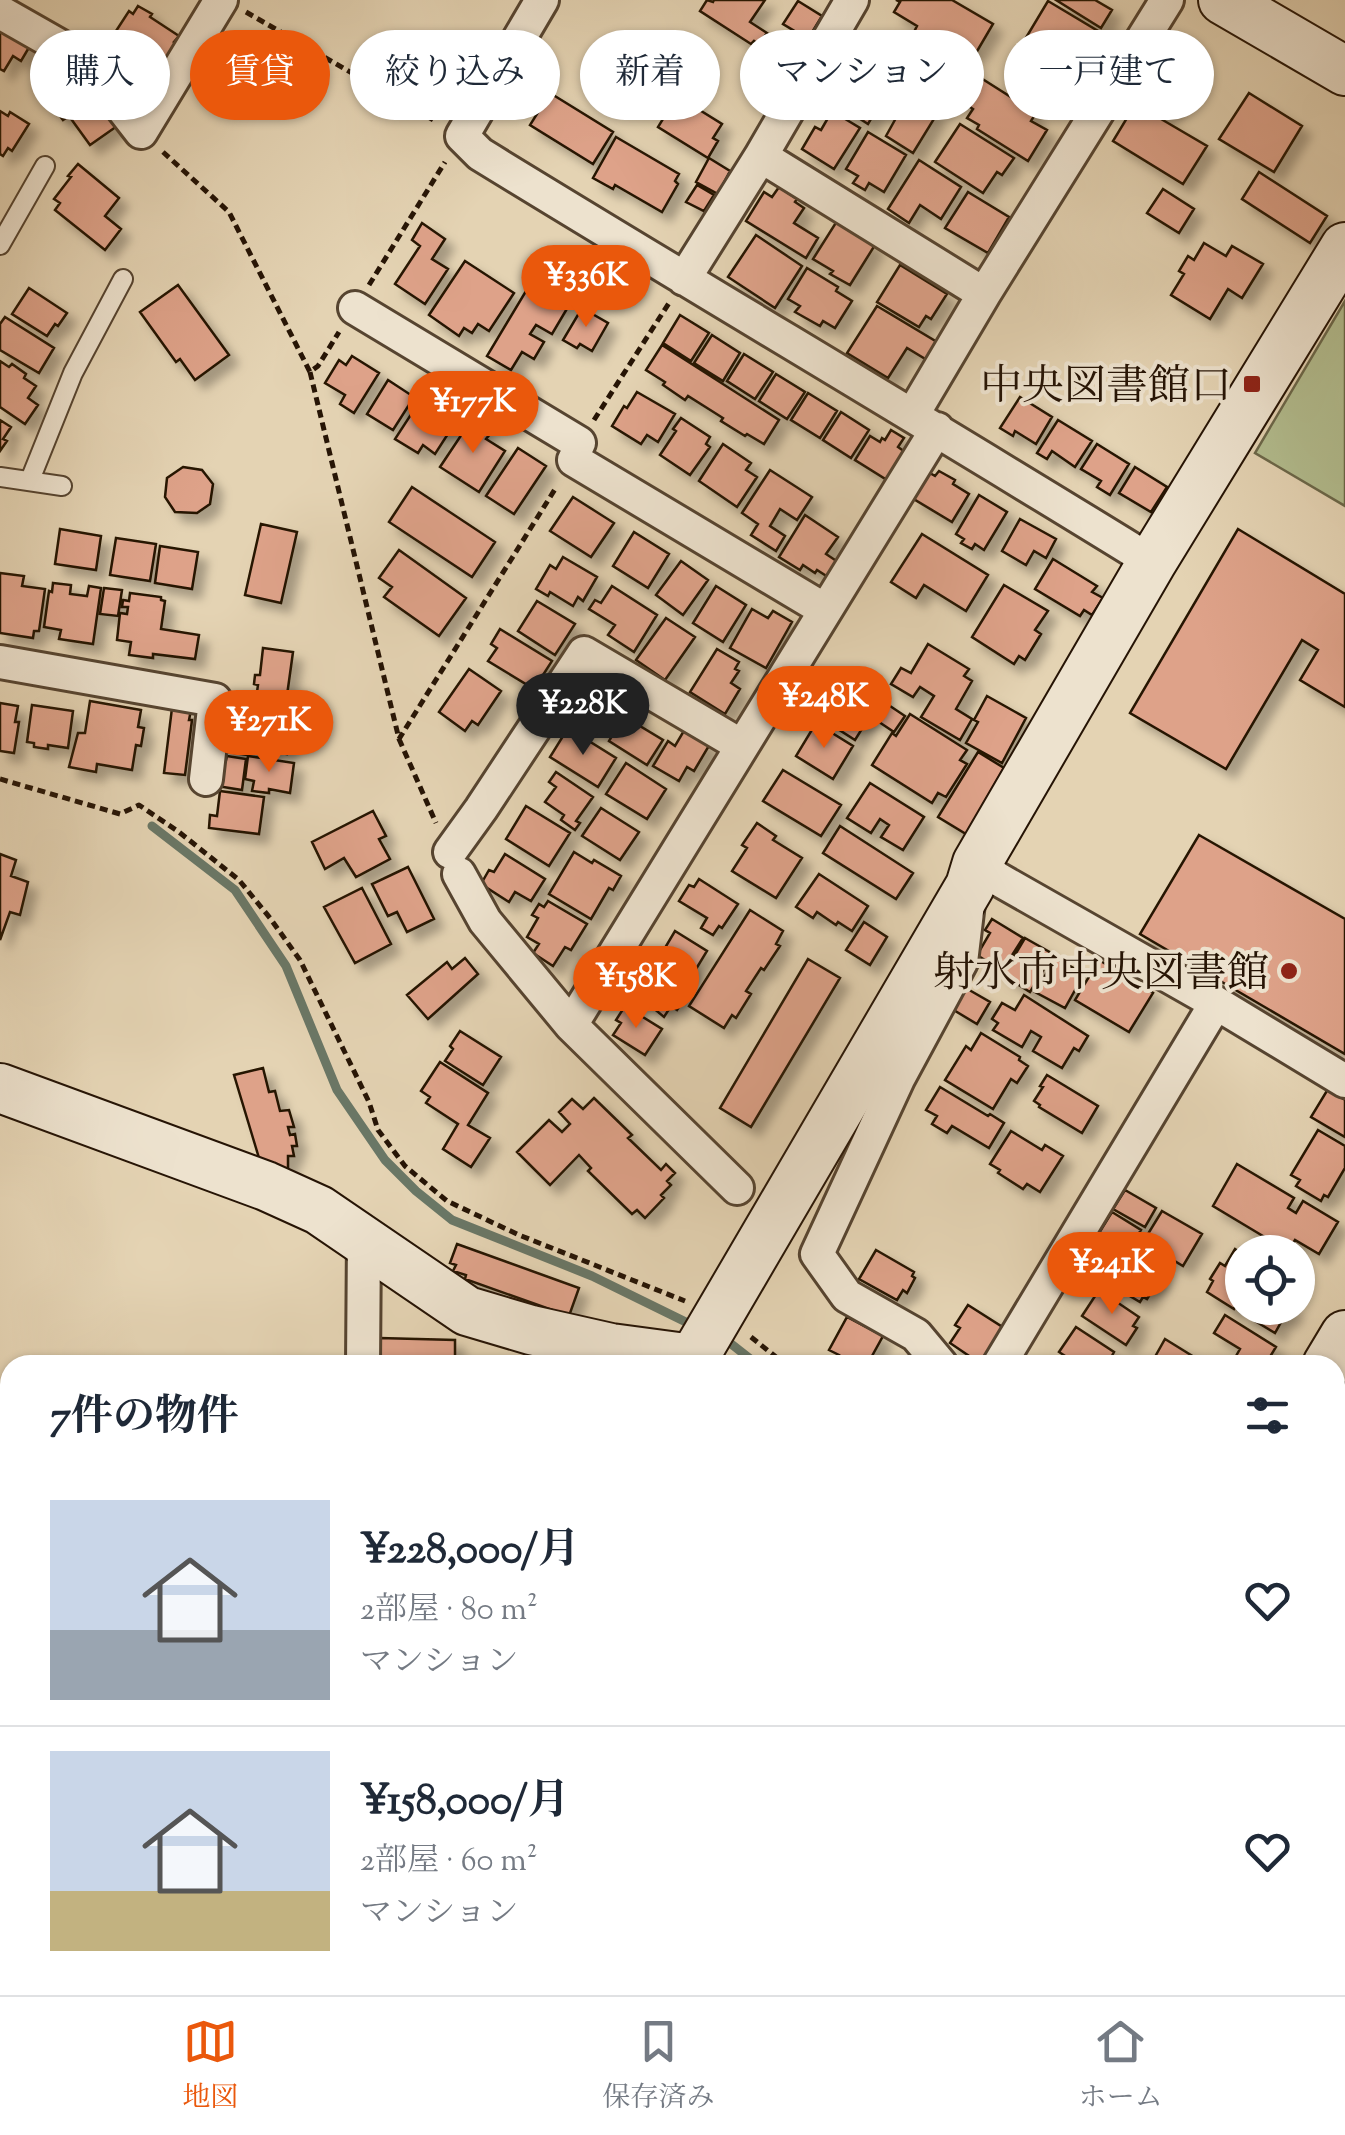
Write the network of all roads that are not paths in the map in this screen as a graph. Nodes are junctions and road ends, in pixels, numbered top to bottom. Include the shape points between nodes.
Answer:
1 (542, 0) edge
2 (852, 0) edge
3 (1167, 0) edge
4 (1223, 0) edge
5 (232, 5) edge
6 (0, 12) edge
7 (1345, 70) edge
8 (761, 156) junction
9 (44, 166) dead end
10 (0, 245) edge
11 (1345, 247) edge
12 (123, 279) dead end
13 (684, 279) junction
14 (984, 294) junction
15 (355, 308) road end
16 (925, 422) junction
17 (0, 477) edge
18 (30, 480) junction
19 (62, 486) dead end
20 (1152, 562) junction
21 (825, 610) junction
22 (0, 662) edge
23 (742, 746) junction
24 (206, 779) dead end
25 (974, 874) junction
26 (1216, 1003) junction
27 (571, 1024) junction
28 (1345, 1081) edge
29 (0, 1088) edge
30 (736, 1188) dead end
31 (364, 1238) junction
32 (704, 1341) edge
33 (363, 1355) edge
34 (933, 1355) edge
35 (1005, 1355) edge

1 - 13 street via 462,136 480,154
2 - 8 street
3 - 14 street
4 - 7 street
5 - 6 street via 141,132 86,61
8 - 13 street
8 - 14 street
9 - 10 lane
11 - 20 street
12 - 18 lane via 72,373
13 - 16 street
14 - 16 street
15 - 21 street
16 - 20 street
16 - 21 street
17 - 18 lane
18 - 19 lane
20 - 25 street
21 - 23 street
22 - 24 street via 215,700
23 - 27 street
23 - 27 street via 584,653 481,809 454,863 485,922
25 - 26 street via 998,878
25 - 32 street
25 - 34 street via 961,962 817,1254 846,1296 916,1335
26 - 28 street
26 - 35 street
27 - 30 street
29 - 31 street via 266,1186
31 - 32 street via 467,1310 531,1330 611,1348
31 - 33 street

